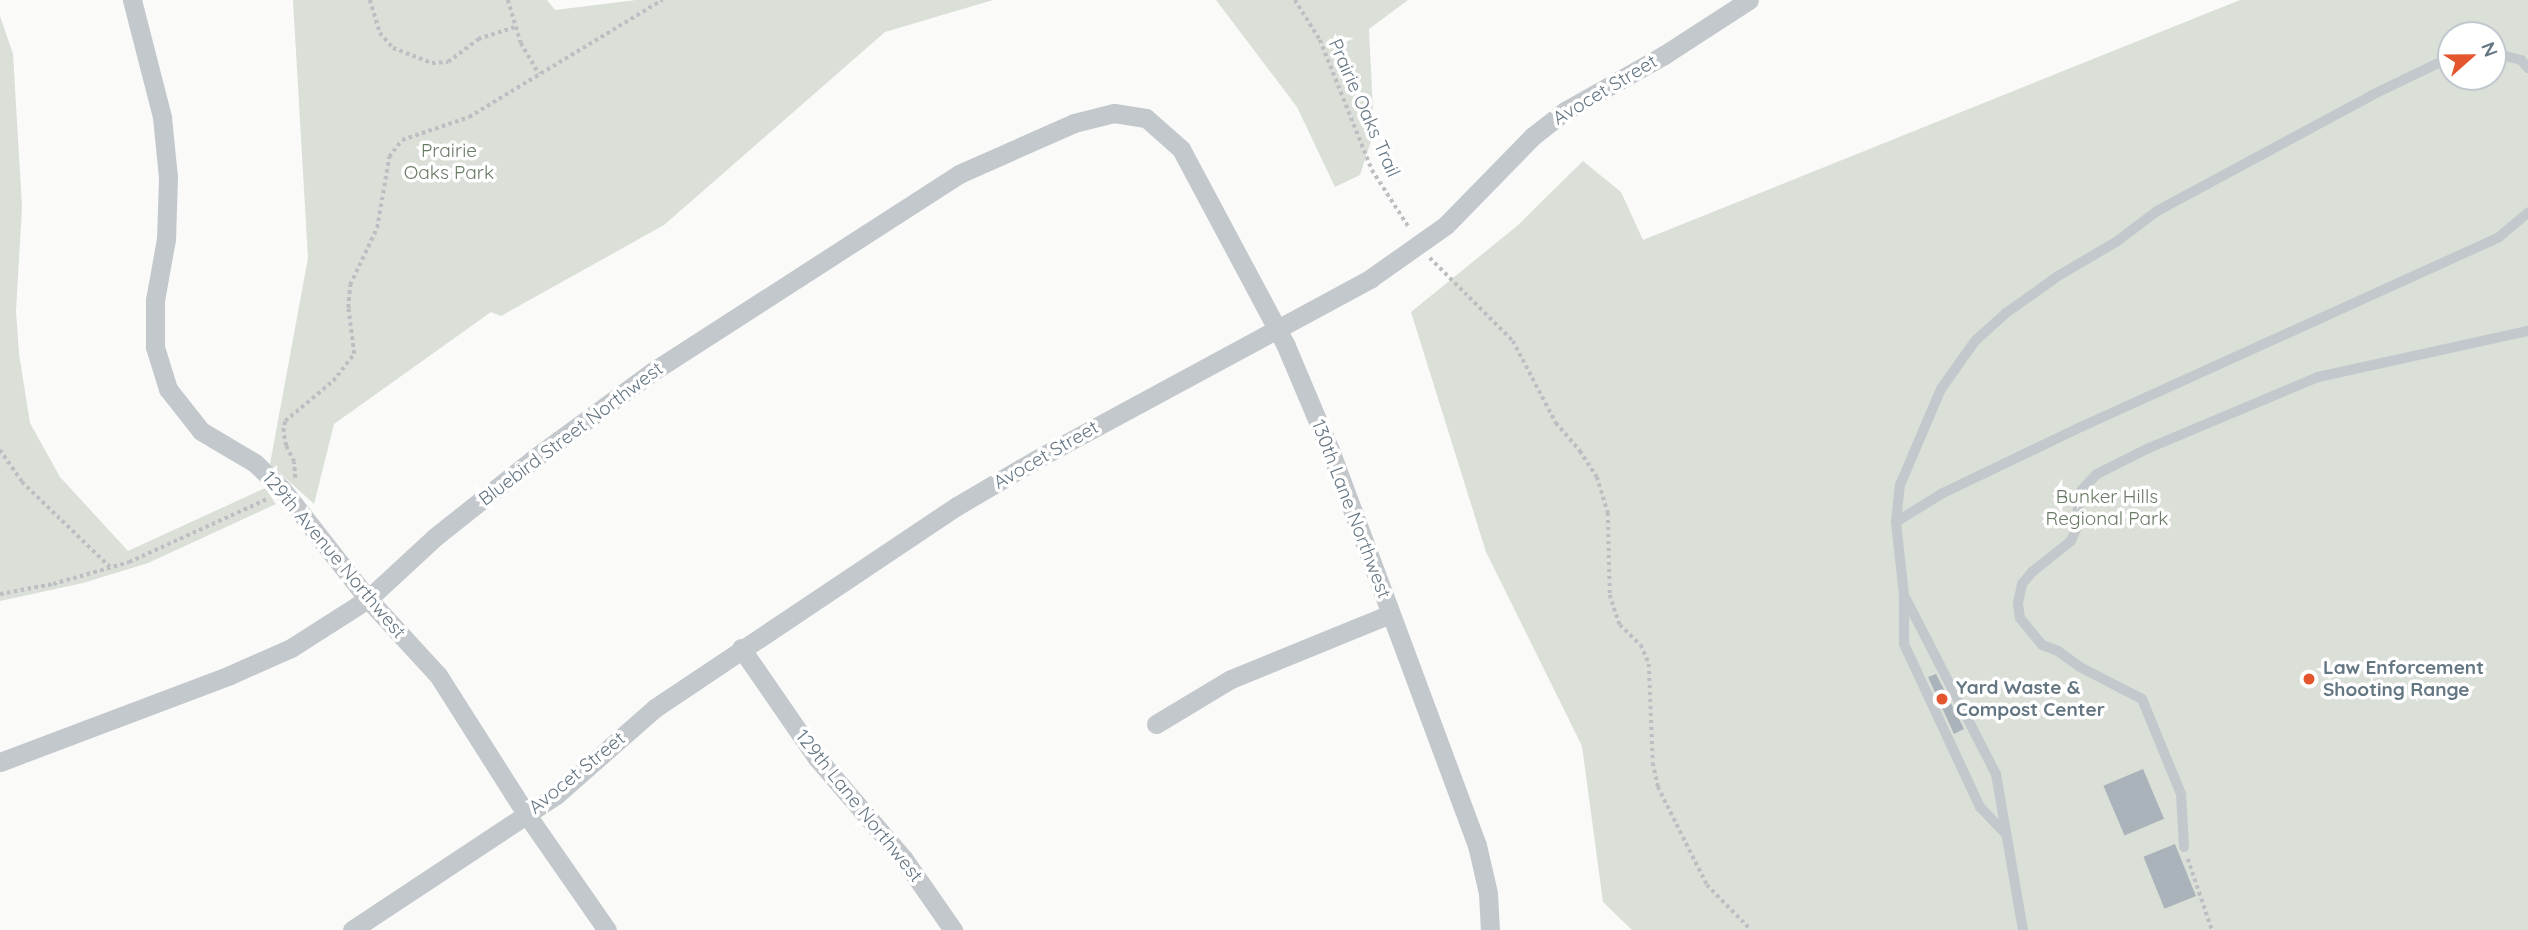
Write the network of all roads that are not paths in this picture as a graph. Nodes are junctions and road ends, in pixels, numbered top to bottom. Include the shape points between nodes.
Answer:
1 (132, 0) edge
2 (1749, 0) edge
3 (2507, 56) edge
4 (2437, 64) edge
5 (2528, 68) edge
6 (1146, 118) joint
7 (2528, 213) edge
8 (1276, 327) junction
9 (2528, 331) edge
10 (1896, 523) junction
11 (1904, 595) junction
12 (368, 599) junction
13 (1390, 614) junction
14 (741, 648) junction
15 (1156, 724) dead end
16 (0, 762) edge
17 (527, 815) junction
18 (2005, 833) junction
19 (2184, 847) road end
20 (352, 930) edge
21 (607, 930) edge
22 (953, 930) edge
23 (1490, 930) edge
24 (2023, 930) edge

1 - 12 street, 129th Avenue Northwest via 162,117 168,177 166,239 155,300 155,346 169,389 201,431 255,463 282,489
2 - 8 street, Avocet Street via 1564,111 1533,136 1446,225 1371,278
3 - 5 lane via 2521,60
4 - 10 lane via 2157,211 2006,313 1975,341 1941,389 1900,485
6 - 8 street, 130th Lane Northwest via 1181,149
6 - 12 street, Bluebird Street Northwest via 1114,113 1074,123 959,174 652,372 435,537
7 - 10 lane via 2499,237 2060,437 1943,493
8 - 13 street, 130th Lane Northwest via 1309,397
8 - 14 street, Avocet Street via 957,506
9 - 19 lane via 2318,377 2149,448 2097,474 2079,494 2071,541 2022,584 2020,618 2042,645 2142,699 2181,794
10 - 11 lane
11 - 18 lane via 1996,774
11 - 18 lane via 1904,644 1980,807
12 - 16 street, Bluebird Street Northwest via 279,653
12 - 17 street, 129th Avenue Northwest via 438,675
13 - 15 street via 1231,679
13 - 23 street, 130th Lane Northwest via 1476,845 1488,893
14 - 17 street, Avocet Street via 655,708
14 - 22 street, 129th Lane Northwest via 817,758 903,858
17 - 20 street, Avocet Street
17 - 21 street, 129th Avenue Northwest
18 - 24 lane

